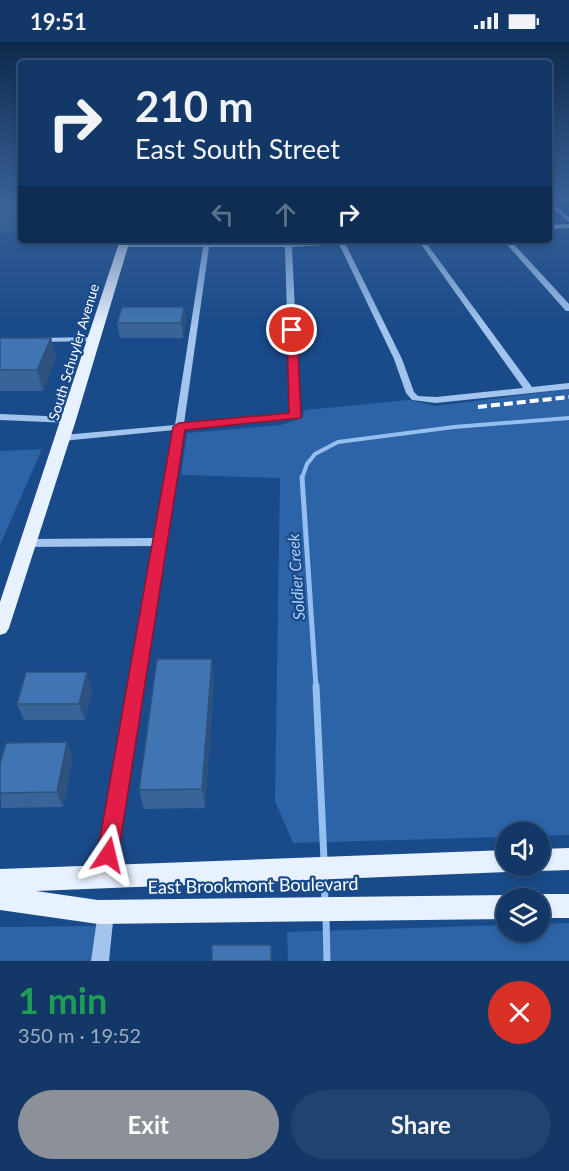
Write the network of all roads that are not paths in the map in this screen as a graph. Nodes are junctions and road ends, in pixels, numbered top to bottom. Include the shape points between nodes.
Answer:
1 (125, 243) edge
2 (207, 243) edge
3 (289, 243) edge
4 (341, 243) edge
5 (423, 243) edge
6 (509, 243) edge
7 (569, 309) edge
8 (94, 339) junction
9 (24, 340) edge
10 (569, 386) edge
11 (529, 390) junction
12 (0, 417) edge
13 (69, 420) junction
14 (179, 427) junction
15 (63, 438) junction
16 (160, 542) junction
17 (28, 543) junction
18 (0, 628) edge
19 (569, 859) edge
20 (550, 860) edge
21 (496, 861) edge
22 (104, 877) junction
23 (0, 881) edge
24 (0, 898) edge
25 (550, 906) edge
26 (569, 906) edge
27 (496, 907) edge
28 (106, 912) junction
29 (99, 961) edge

1 - 8 main road, South Schuyler Avenue
2 - 14 street
3 - 14 street via 295,416
4 - 11 street via 415,398 436,400
5 - 11 street
6 - 7 street
8 - 9 street
8 - 13 main road, South Schuyler Avenue
10 - 11 street
12 - 13 street
13 - 15 main road, South Schuyler Avenue
14 - 15 street
14 - 16 street
15 - 17 main road, South Schuyler Avenue
16 - 17 street
16 - 22 street
17 - 18 main road, South Schuyler Avenue
19 - 20 main road
21 - 22 main road, East Brookmont Boulevard
22 - 23 main road, East Brookmont Boulevard
24 - 28 main road, East Brookmont Boulevard
25 - 26 main road
27 - 28 main road, East Brookmont Boulevard
28 - 29 street

